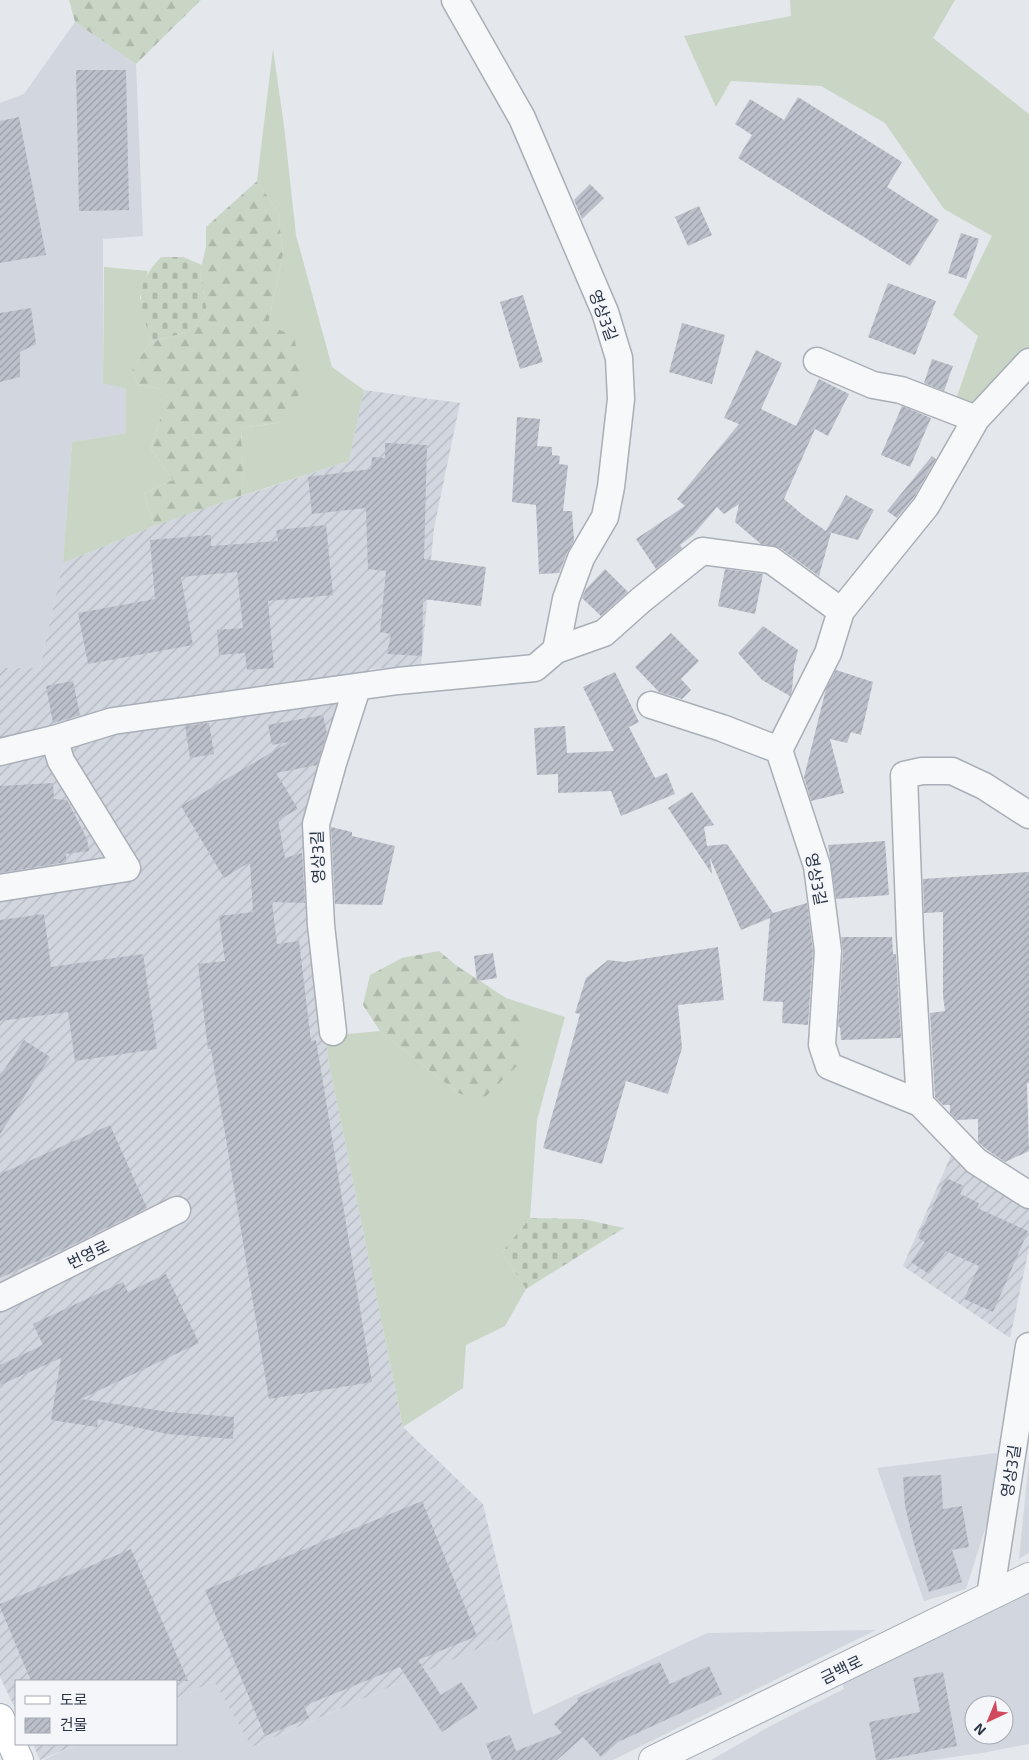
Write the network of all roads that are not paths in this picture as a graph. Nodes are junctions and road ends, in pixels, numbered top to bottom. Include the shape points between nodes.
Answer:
1 (455, 0) edge
2 (817, 361) dead end
3 (1029, 362) edge
4 (976, 419) junction
5 (841, 611) junction
6 (556, 650) junction
7 (357, 688) junction
8 (651, 705) dead end
9 (54, 739) junction
10 (779, 750) junction
11 (0, 752) edge
12 (1029, 815) edge
13 (0, 888) edge
14 (333, 1032) dead end
15 (920, 1103) junction
16 (1029, 1195) edge
17 (177, 1210) dead end
18 (0, 1298) edge
19 (1029, 1346) edge
20 (1029, 1577) edge
21 (990, 1596) junction
22 (0, 1718) edge
23 (19, 1760) edge
24 (653, 1760) edge

1 - 6 street, 영상3길 via 522,118 605,312 619,358 621,399 605,517 581,558 572,582
2 - 4 street via 873,385 901,390
3 - 4 street
4 - 5 street via 926,506
5 - 6 street via 770,560 702,551 604,633
5 - 10 street via 828,653
6 - 7 street via 535,668
7 - 9 street via 114,721
7 - 14 street, 영상3길 via 316,824 321,925
8 - 10 street
9 - 11 street
9 - 13 street via 61,761 127,868
10 - 15 street, 영상3길 via 817,866 828,952 822,1045 829,1066
12 - 15 street via 984,786 952,771 904,775
15 - 16 street, 영상3길 via 976,1161
17 - 18 street, 번영로
19 - 21 street, 영상3길
20 - 21 street, 금백로
21 - 24 street, 금백로
22 - 23 main road

